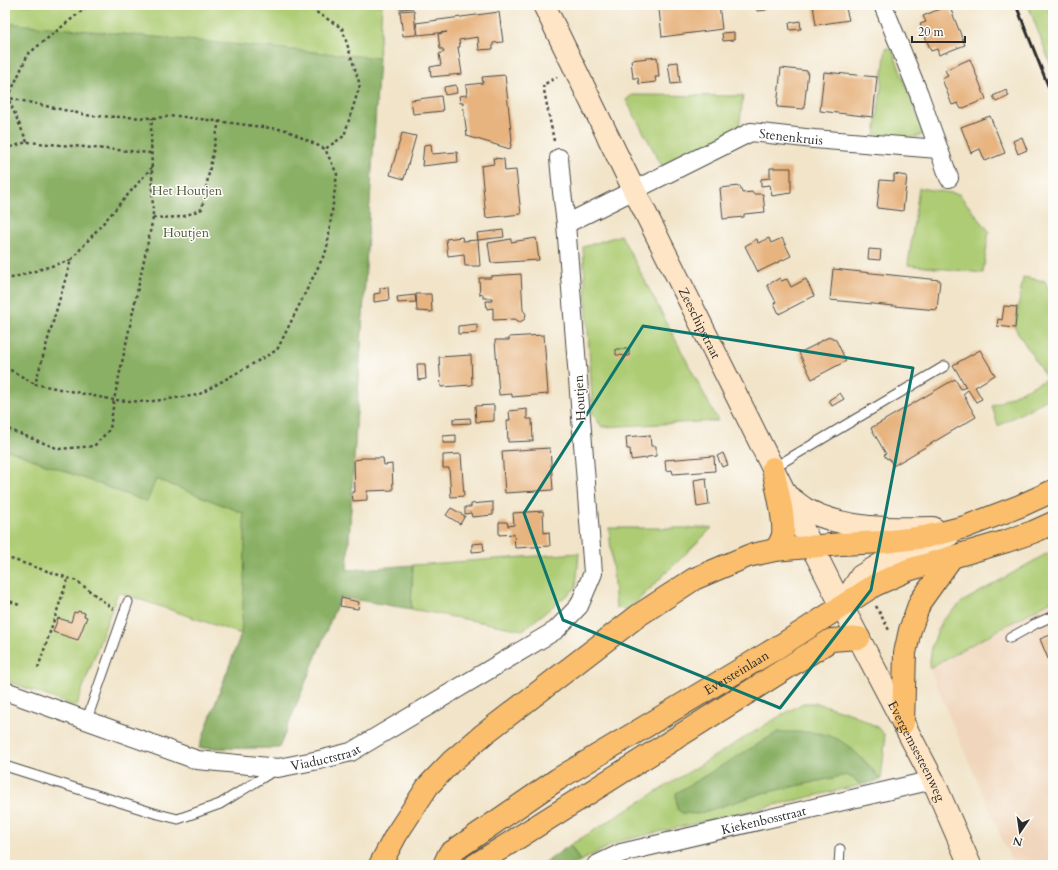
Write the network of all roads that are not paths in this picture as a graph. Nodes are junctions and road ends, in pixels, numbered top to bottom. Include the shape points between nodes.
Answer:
1 (544, 5) edge
2 (883, 5) edge
3 (938, 149) junction
4 (559, 158) road end
5 (949, 178) dead end
6 (634, 190) junction
7 (566, 224) junction
8 (945, 366) dead end
9 (773, 468) junction
10 (1053, 491) edge
11 (786, 495) junction
12 (1053, 523) edge
13 (965, 527) junction
14 (812, 546) junction
15 (775, 550) junction
16 (952, 557) junction
17 (593, 573) joint
18 (128, 602) dead end
19 (842, 606) junction
20 (1053, 616) edge
21 (859, 638) junction
22 (1010, 638) dead end
23 (5, 691) edge
24 (87, 719) junction
25 (903, 723) junction
26 (5, 766) edge
27 (278, 768) junction
28 (933, 780) junction
29 (840, 850) dead end
30 (380, 865) edge
31 (444, 865) edge
32 (475, 865) edge
33 (596, 865) edge
34 (839, 865) edge
35 (970, 865) edge

1 - 6 main road, Zeeschipstraat
2 - 3 street
3 - 5 street
3 - 6 street, Stenenkruis via 751,132
4 - 7 street, Houtjen
6 - 7 street
6 - 9 main road, Zeeschipstraat
7 - 17 street, Houtjen
8 - 9 lane
9 - 11 main road, Zeeschipstraat
9 - 15 highway via 783,533 781,542
10 - 13 highway
11 - 13 main road via 806,509 842,523 893,529
11 - 14 main road, Zeeschipstraat
12 - 16 highway, Eversteinlaan
13 - 14 highway via 925,537
13 - 19 main road via 919,550 881,564 861,576
14 - 15 highway
14 - 19 main road, Zeeschipstraat
15 - 30 highway via 748,556 694,579 639,615 484,734 428,786
16 - 19 highway, Eversteinlaan via 908,570 875,585
16 - 25 highway via 920,602 910,630 905,653
17 - 27 street, Viaductstraat via 579,606 556,630 351,752
18 - 24 lane
19 - 21 main road, Zeeschipstraat
19 - 31 highway, Eversteinlaan via 558,779 449,854
20 - 22 lane
21 - 25 main road, Evergemsesteenweg
21 - 32 highway via 831,640
23 - 24 street, Viaductstraat
24 - 27 street, Viaductstraat via 197,760
25 - 28 main road, Evergemsesteenweg
26 - 27 lane via 178,819 220,804
28 - 33 street, Kiekenbosstraat via 621,853
28 - 35 main road, Evergemsesteenweg
29 - 34 lane

